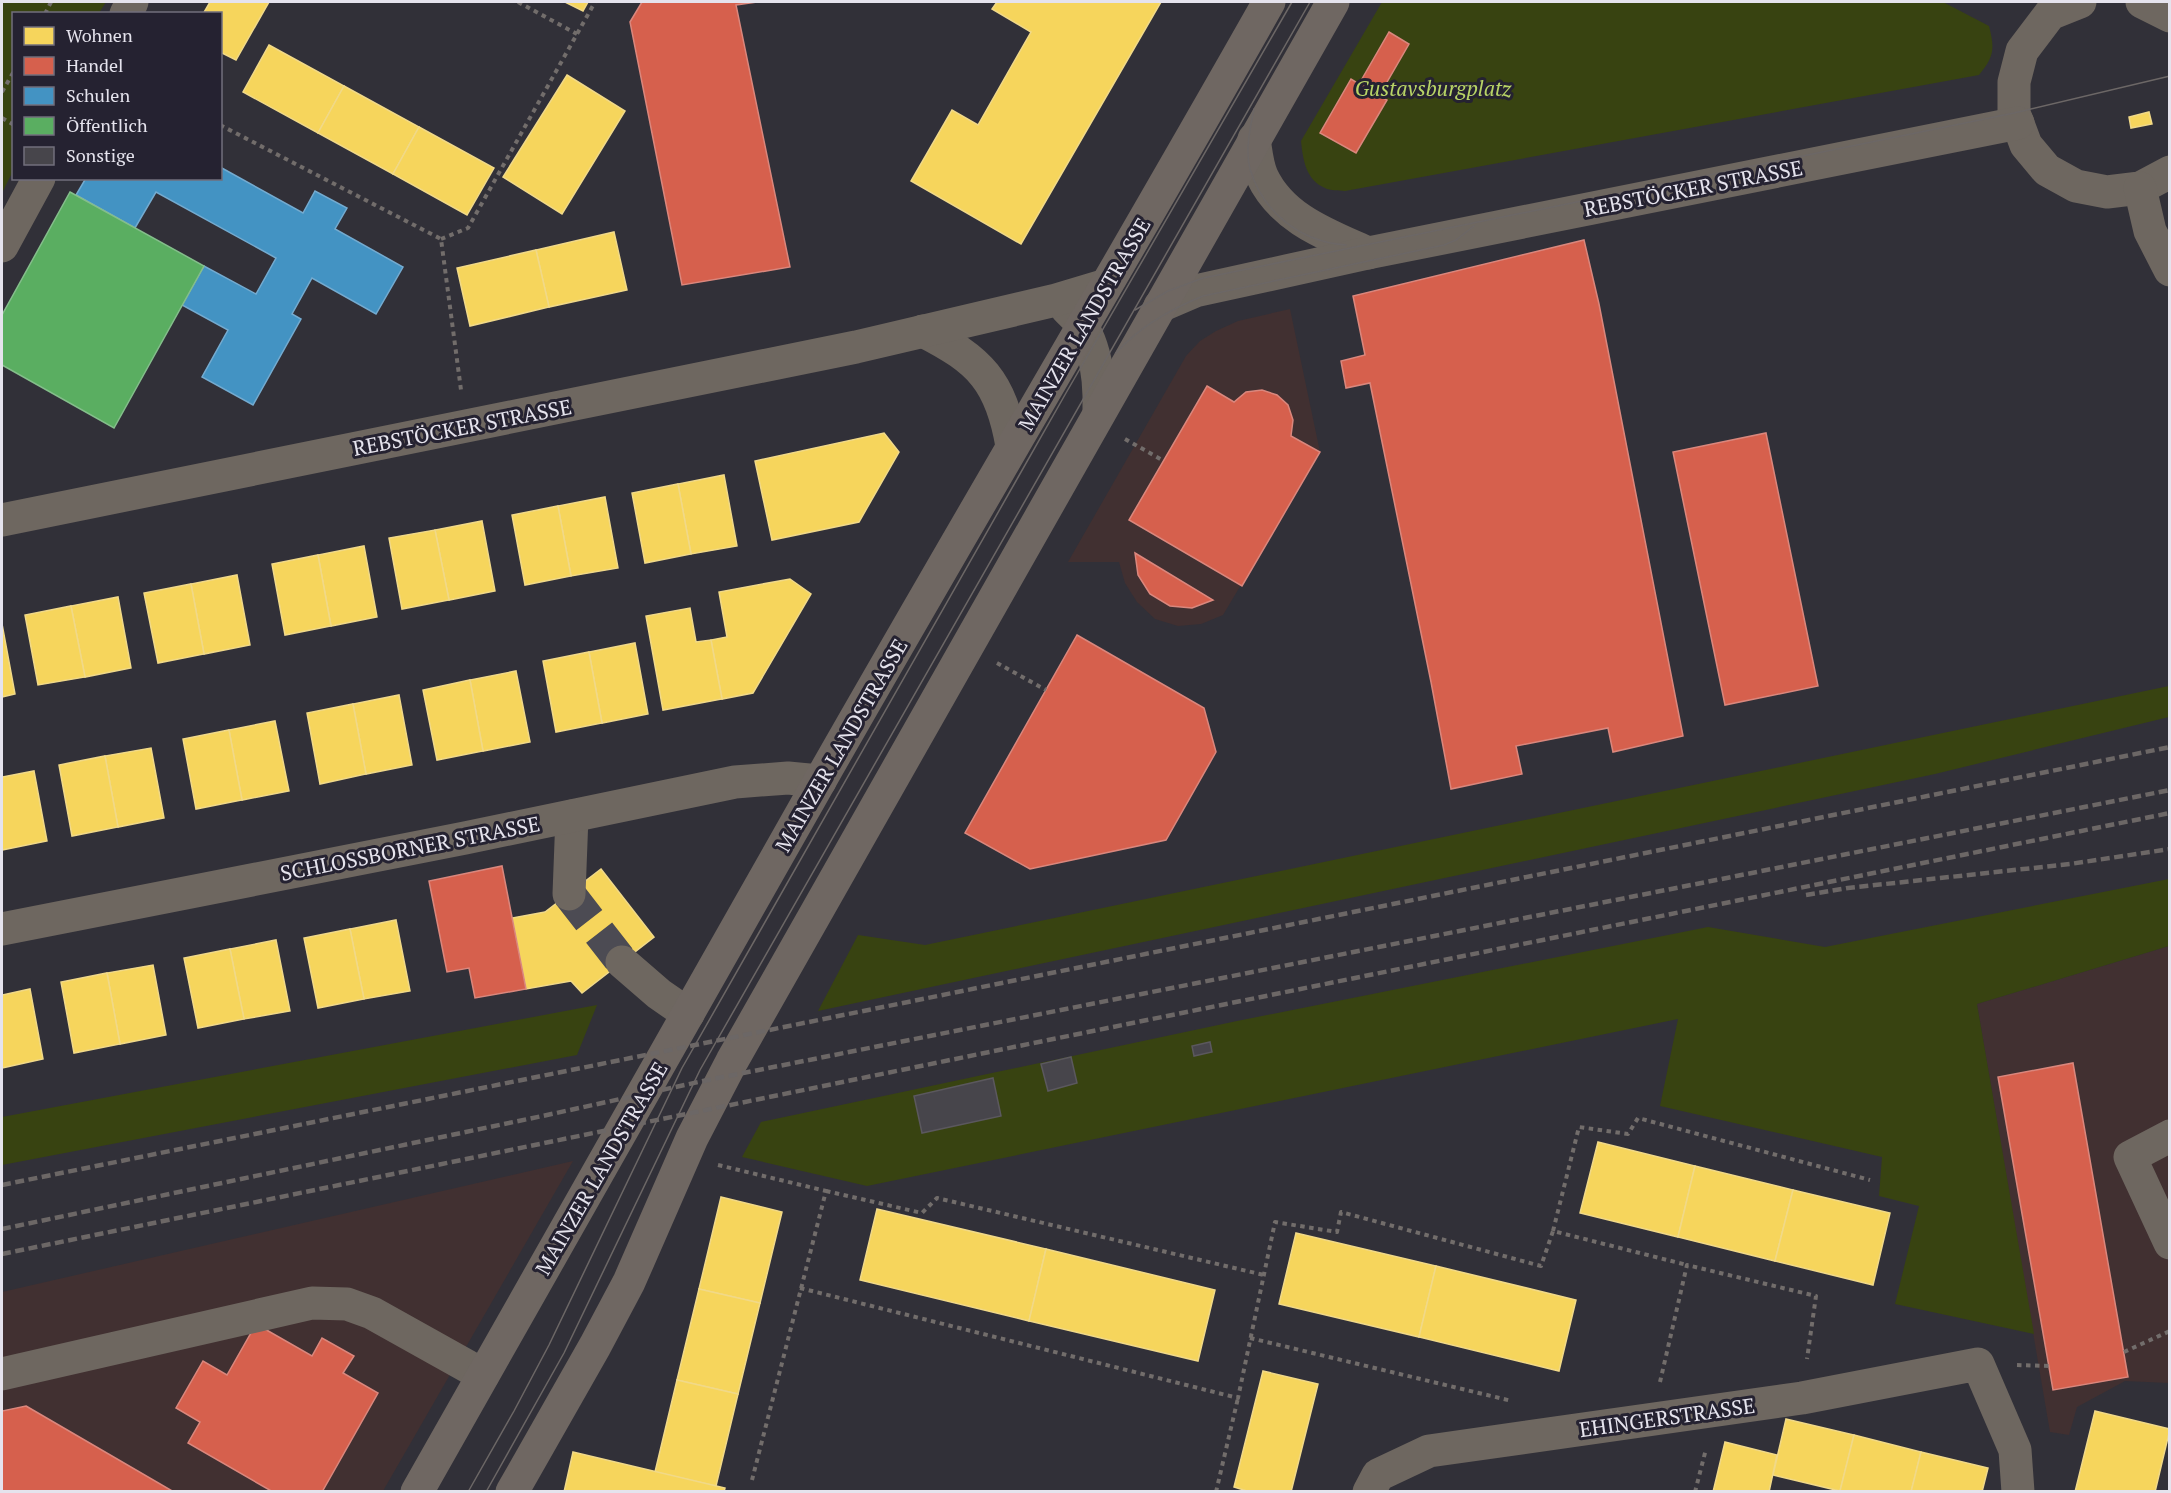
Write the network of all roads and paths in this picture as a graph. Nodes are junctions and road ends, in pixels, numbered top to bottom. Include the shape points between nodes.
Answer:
1 (518, 2) edge
2 (595, 2) edge
3 (1269, 2) edge
4 (1333, 2) edge
5 (2080, 2) edge
6 (2142, 2) edge
7 (2042, 8) edge
8 (2169, 15) edge
9 (577, 34) junction
10 (12, 74) edge
11 (2, 92) edge
12 (2018, 123) junction
13 (222, 126) edge
14 (1254, 139) junction
15 (2169, 172) edge
16 (38, 180) edge
17 (2140, 188) junction
18 (441, 239) junction
19 (2, 246) edge
20 (1368, 253) junction
21 (2169, 270) edge
22 (1106, 285) junction
23 (1056, 300) junction
24 (1160, 306) junction
25 (1083, 327) junction
26 (923, 331) junction
27 (1099, 413) junction
28 (466, 427) junction
29 (1123, 438) dead end
30 (1012, 446) junction
31 (1164, 461) dead end
32 (2, 520) edge
33 (996, 662) dead end
34 (1046, 690) dead end
35 (820, 781) junction
36 (572, 816) junction
37 (569, 894) tunnel mouth
38 (2, 929) edge
39 (622, 962) tunnel mouth
40 (688, 1014) junction
41 (2169, 1136) edge
42 (718, 1165) dead end
43 (1870, 1180) dead end
44 (826, 1191) junction
45 (1553, 1231) junction
46 (2169, 1244) edge
47 (1687, 1264) junction
48 (1264, 1275) junction
49 (800, 1288) junction
50 (2169, 1331) edge
51 (1250, 1338) junction
52 (2124, 1352) dead end
53 (2, 1374) edge
54 (483, 1375) junction
55 (1659, 1383) dead end
56 (1238, 1398) junction
57 (1802, 1398) junction
58 (1520, 1403) dead end
59 (751, 1484) dead end
60 (417, 1491) edge
61 (512, 1491) edge
62 (1216, 1491) edge
63 (1369, 1491) edge
64 (2018, 1491) edge

1 - 9 path
2 - 9 path
3 - 22 main road, MAINZER LANDSTRASSE
4 - 14 main road
5 - 7 street
6 - 8 street
7 - 12 street via 2022,51 2014,82
9 - 18 path via 468,228
10 - 11 path
12 - 17 street via 2026,145 2048,170 2076,186 2107,192
12 - 20 street, REBSTÖCKER STRASSE
13 - 18 path
14 - 20 street via 1261,175 1295,217
14 - 24 main road
15 - 17 street
16 - 19 street
17 - 21 street via 2150,231
18 - 28 path
20 - 24 street, REBSTÖCKER STRASSE via 1195,291
22 - 23 street, REBSTÖCKER STRASSE
22 - 25 main road, MAINZER LANDSTRASSE
23 - 25 street
23 - 26 street, REBSTÖCKER STRASSE
24 - 27 main road
25 - 27 street via 1093,351
25 - 30 main road, MAINZER LANDSTRASSE
26 - 28 street, REBSTÖCKER STRASSE
26 - 30 street via 966,356 985,374 1007,417
27 - 61 main road via 732,1061 692,1138 629,1282
28 - 32 street, REBSTÖCKER STRASSE
29 - 31 path
30 - 35 main road, MAINZER LANDSTRASSE
33 - 34 path
35 - 36 street, SCHLOSSBORNER STRASSE via 788,778 735,782
35 - 40 main road, MAINZER LANDSTRASSE
36 - 37 street
36 - 38 street, SCHLOSSBORNER STRASSE
39 - 40 street
40 - 54 main road, MAINZER LANDSTRASSE
41 - 46 street via 2130,1157
42 - 44 path
43 - 45 path via 1638,1118 1628,1134 1579,1128
44 - 48 path via 922,1213 937,1198
44 - 49 path
45 - 47 path
45 - 48 path via 1541,1266 1341,1212 1337,1232 1275,1222
47 - 55 path
47 - 57 path via 1816,1296
48 - 51 path
49 - 56 path
49 - 59 path
50 - 52 path
51 - 56 path
51 - 58 path
53 - 54 street via 323,1303 346,1304 372,1313
54 - 60 main road, MAINZER LANDSTRASSE
56 - 62 path
57 - 63 street, EHINGERSTRASSE via 1429,1451 1378,1475
57 - 64 street, EHINGERSTRASSE via 1978,1364 2015,1450

